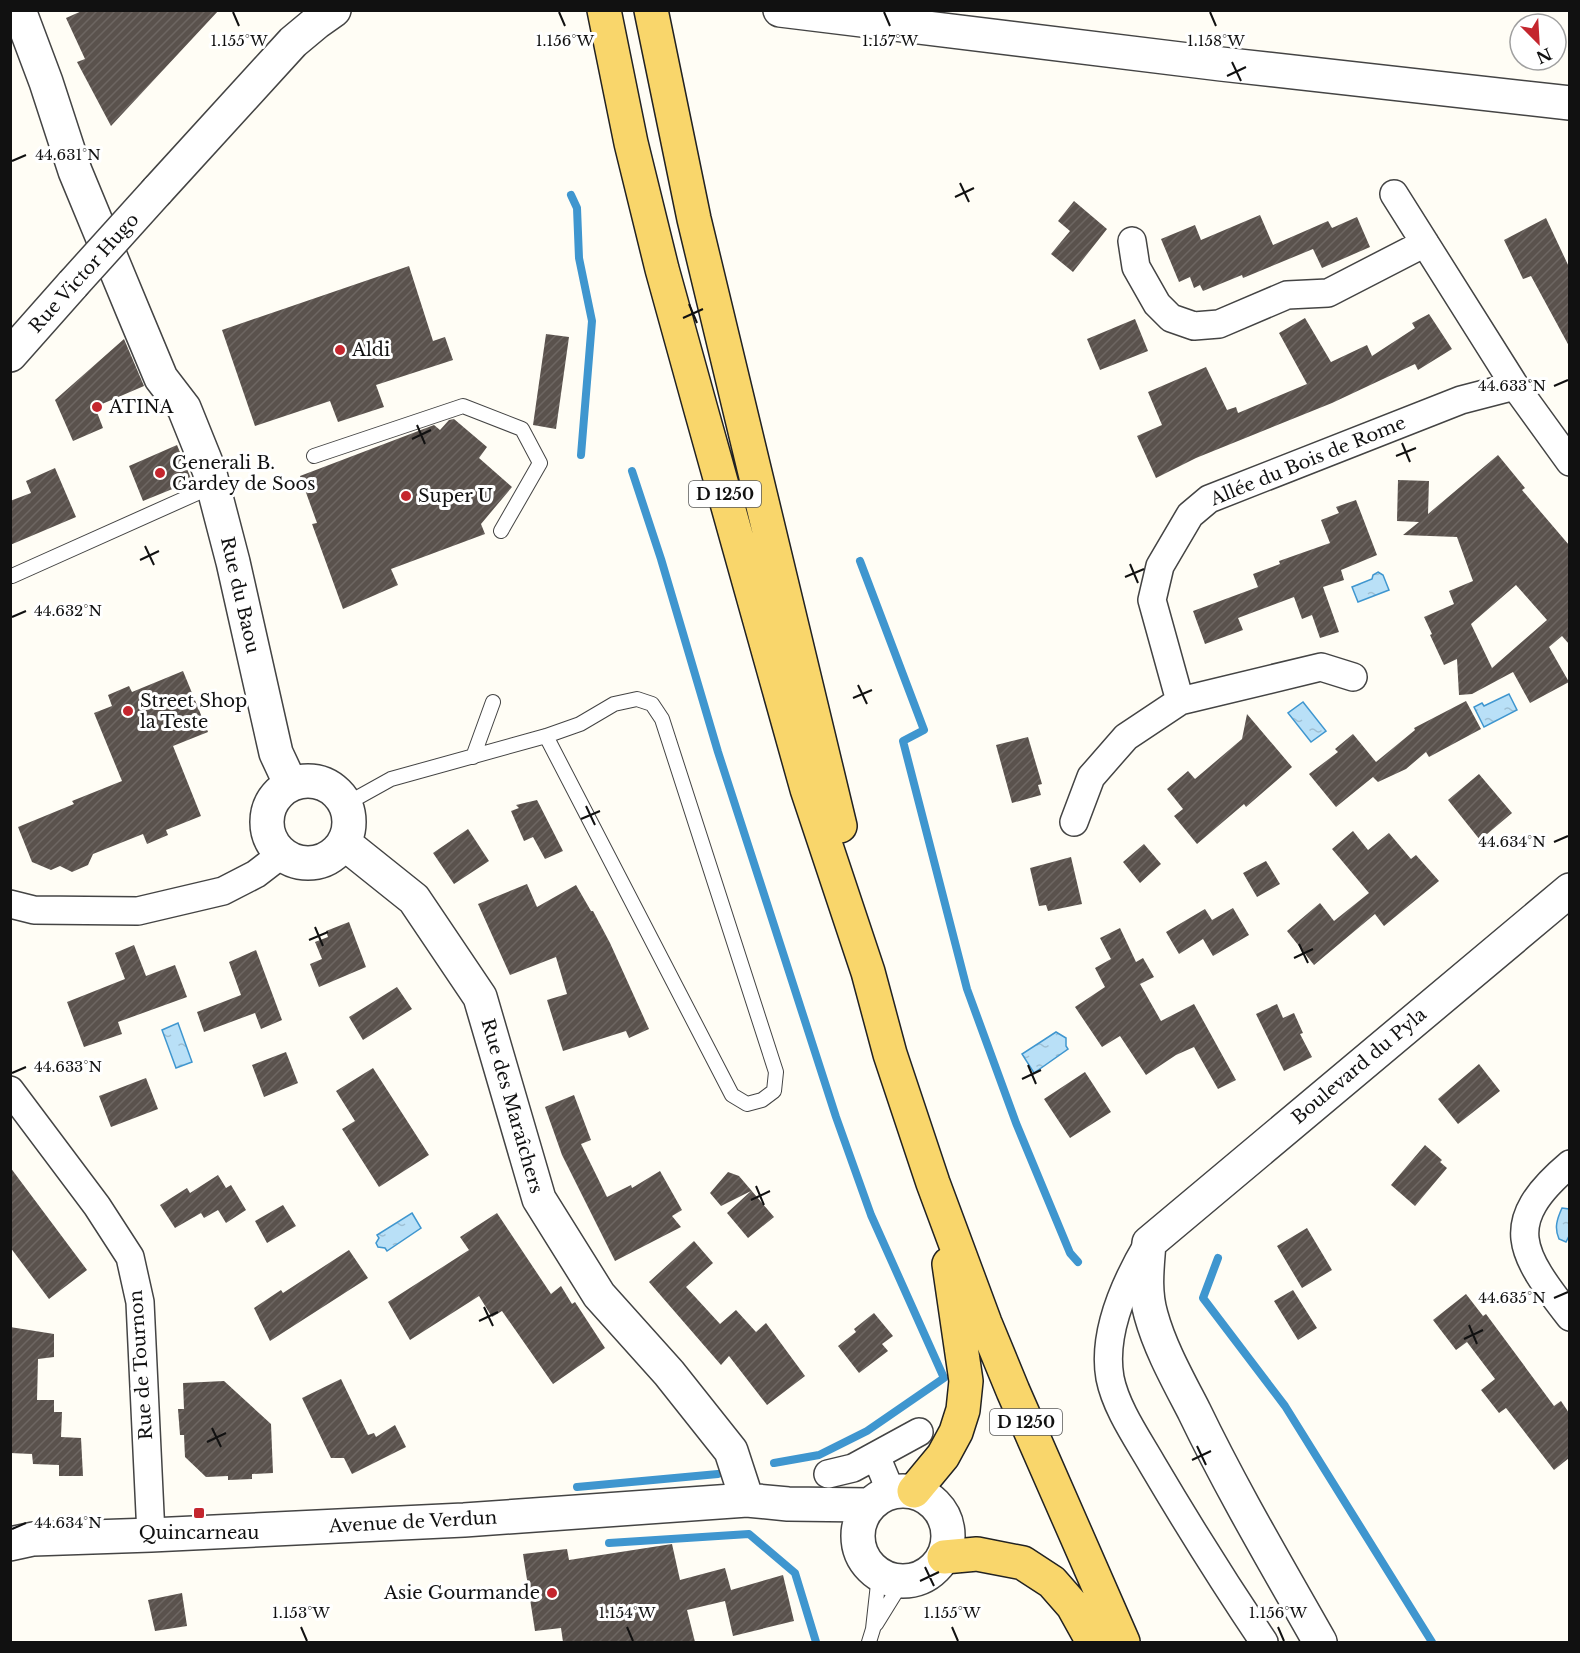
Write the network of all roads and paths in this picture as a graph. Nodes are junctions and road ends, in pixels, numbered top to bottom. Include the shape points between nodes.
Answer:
1 (20, 10) edge
2 (334, 10) edge
3 (604, 10) edge
4 (651, 10) edge
5 (780, 10) edge
6 (1569, 103) edge
7 (1394, 194) dead end
8 (1132, 241) dead end
9 (1425, 243) junction
10 (10, 355) edge
11 (1515, 386) junction
12 (314, 456) dead end
13 (1569, 462) edge
14 (213, 486) junction
15 (501, 531) dead end
16 (12, 576) edge
17 (1353, 676) dead end
18 (1180, 701) junction
19 (493, 702) dead end
20 (546, 735) junction
21 (473, 757) junction
22 (290, 783) junction
23 (346, 804) junction
24 (1074, 822) dead end
25 (344, 843) junction
26 (282, 854) junction
27 (1569, 890) edge
28 (10, 904) edge
29 (868, 972) junction
30 (10, 1090) edge
31 (1569, 1164) edge
32 (938, 1197) junction
33 (1149, 1243) junction
34 (1569, 1317) edge
35 (920, 1432) dead end
36 (876, 1456) junction
37 (828, 1474) dead end
38 (891, 1496) junction
39 (747, 1500) junction
40 (815, 1504) junction
41 (151, 1535) junction
42 (857, 1540) junction
43 (10, 1544) edge
44 (944, 1557) junction
45 (891, 1578) junction
46 (871, 1636) edge
47 (1094, 1642) edge
48 (1123, 1642) edge
49 (1264, 1642) edge
50 (1320, 1642) edge

1 - 14 street, Rue du Baou via 75,171 161,378 184,408
2 - 10 street, Rue Victor Hugo, bridge via 293,42
3 - 29 main road, D 1250 via 662,269 807,789
4 - 29 main road, D 1250 via 694,219 859,905
5 - 6 street
7 - 9 street
8 - 9 street via 1136,267 1157,304 1171,318 1194,326 1219,324 1287,295 1328,293
9 - 11 street
11 - 13 street
11 - 18 street, Allée du Bois de Rome via 1461,400 1209,499 1191,515 1160,566 1152,600
12 - 15 lane via 463,406 522,429 540,463
14 - 16 lane
14 - 22 street, Rue du Baou via 276,753
17 - 18 street via 1321,667
18 - 24 street via 1126,737 1091,777
19 - 21 lane
20 - 20 lane via 580,724 614,704 638,699 652,704 662,719 776,1072 774,1091 762,1100 747,1104 732,1095
20 - 21 lane
21 - 23 lane via 392,779
22 - 23 street via 315,781 328,785
22 - 26 street via 279,792 267,817 273,844
23 - 25 street via 350,823
25 - 26 street via 323,861 295,861
25 - 39 street, Rue des Maraîchers via 414,899 480,997 539,1199 599,1295 669,1373 731,1451
26 - 28 street via 256,874 223,891 138,911 34,910
27 - 33 street, Boulevard du Pyla
29 - 32 main road, D 1250 via 890,1054
30 - 41 street, Rue de Tournon via 130,1257 140,1302
31 - 34 street via 1533,1202 1524,1238 1537,1272
32 - 38 main road via 966,1381 963,1410 943,1456
32 - 48 main road, D 1250 via 1013,1391
33 - 49 street via 1128,1280 1113,1324 1110,1378 1134,1432 1196,1538
33 - 50 street via 1146,1294 1161,1342 1216,1457
35 - 36 street
36 - 37 street via 853,1468
36 - 38 street
38 - 40 street, Avenue de Verdun
38 - 42 street via 860,1521
38 - 44 street via 933,1501 945,1517 949,1537
39 - 40 street, Avenue de Verdun
39 - 41 street, Avenue de Verdun via 464,1520
40 - 42 street
41 - 43 street, Avenue de Verdun via 33,1539
42 - 45 street via 868,1566
44 - 45 street via 927,1575 915,1580
44 - 47 main road via 977,1554 1023,1563 1052,1582 1073,1606
45 - 46 lane
45 - 46 lane

